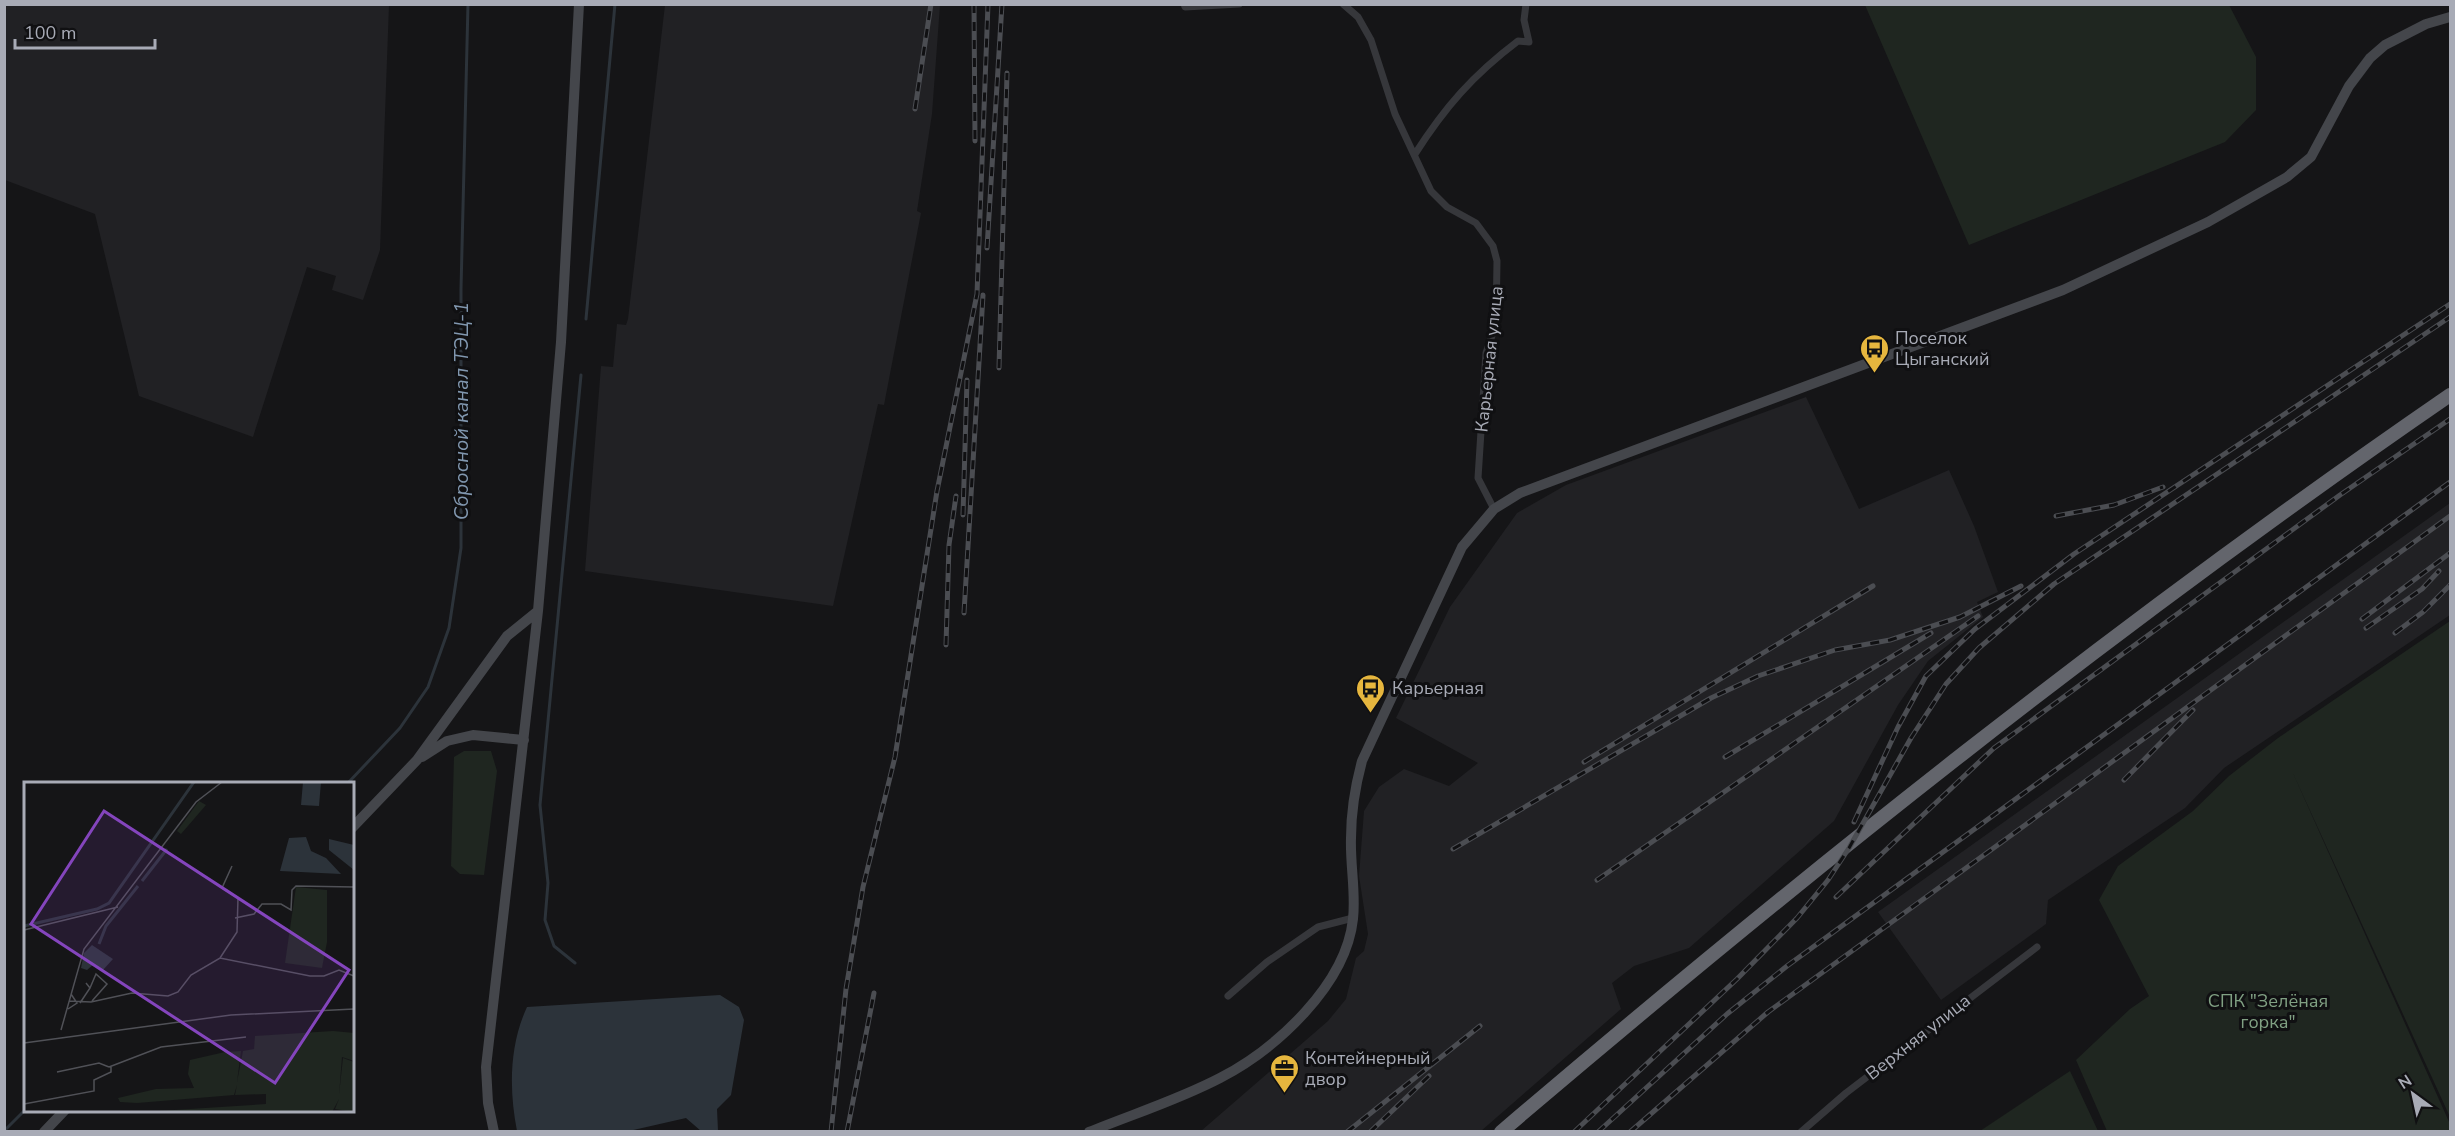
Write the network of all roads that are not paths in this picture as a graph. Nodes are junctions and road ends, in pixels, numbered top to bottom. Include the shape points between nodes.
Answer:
1 (579, 4) edge
2 (1184, 4) edge
3 (1239, 4) edge
4 (1344, 4) edge
5 (1526, 4) edge
6 (2451, 17) edge
7 (1415, 154) junction
8 (2451, 395) edge
9 (1494, 509) junction
10 (538, 611) junction
11 (524, 740) junction
12 (417, 760) junction
13 (354, 826) edge
14 (1353, 918) junction
15 (2037, 947) dead end
16 (1228, 996) dead end
17 (63, 1112) edge
18 (44, 1131) edge
19 (494, 1131) edge
20 (1089, 1131) edge
21 (1501, 1131) edge
22 (1801, 1131) edge

1 - 10 street via 561,342
2 - 3 street
4 - 7 street, Карьерная улица via 1358,17 1371,40 1395,114
5 - 7 street via 1524,20 1529,42 1518,41 1474,76 1440,115
6 - 9 street via 2426,24 2385,45 2349,86 2311,157 2287,177 2208,222 2063,290 1520,493
7 - 9 street, Карьерная улица via 1435,197 1476,223 1493,246 1497,261 1496,324 1486,353 1478,478
8 - 21 highway via 2259,528 1828,858
9 - 14 street via 1462,547 1362,761 1352,798
10 - 11 street
10 - 12 street via 507,636
11 - 12 street via 473,735 447,741
11 - 19 street via 486,1067
12 - 13 street
14 - 16 street via 1318,927 1267,962
14 - 20 street via 1349,946 1329,982 1299,1019 1265,1047 1222,1077 1178,1098
15 - 22 street, Верхняя улица
17 - 18 street

